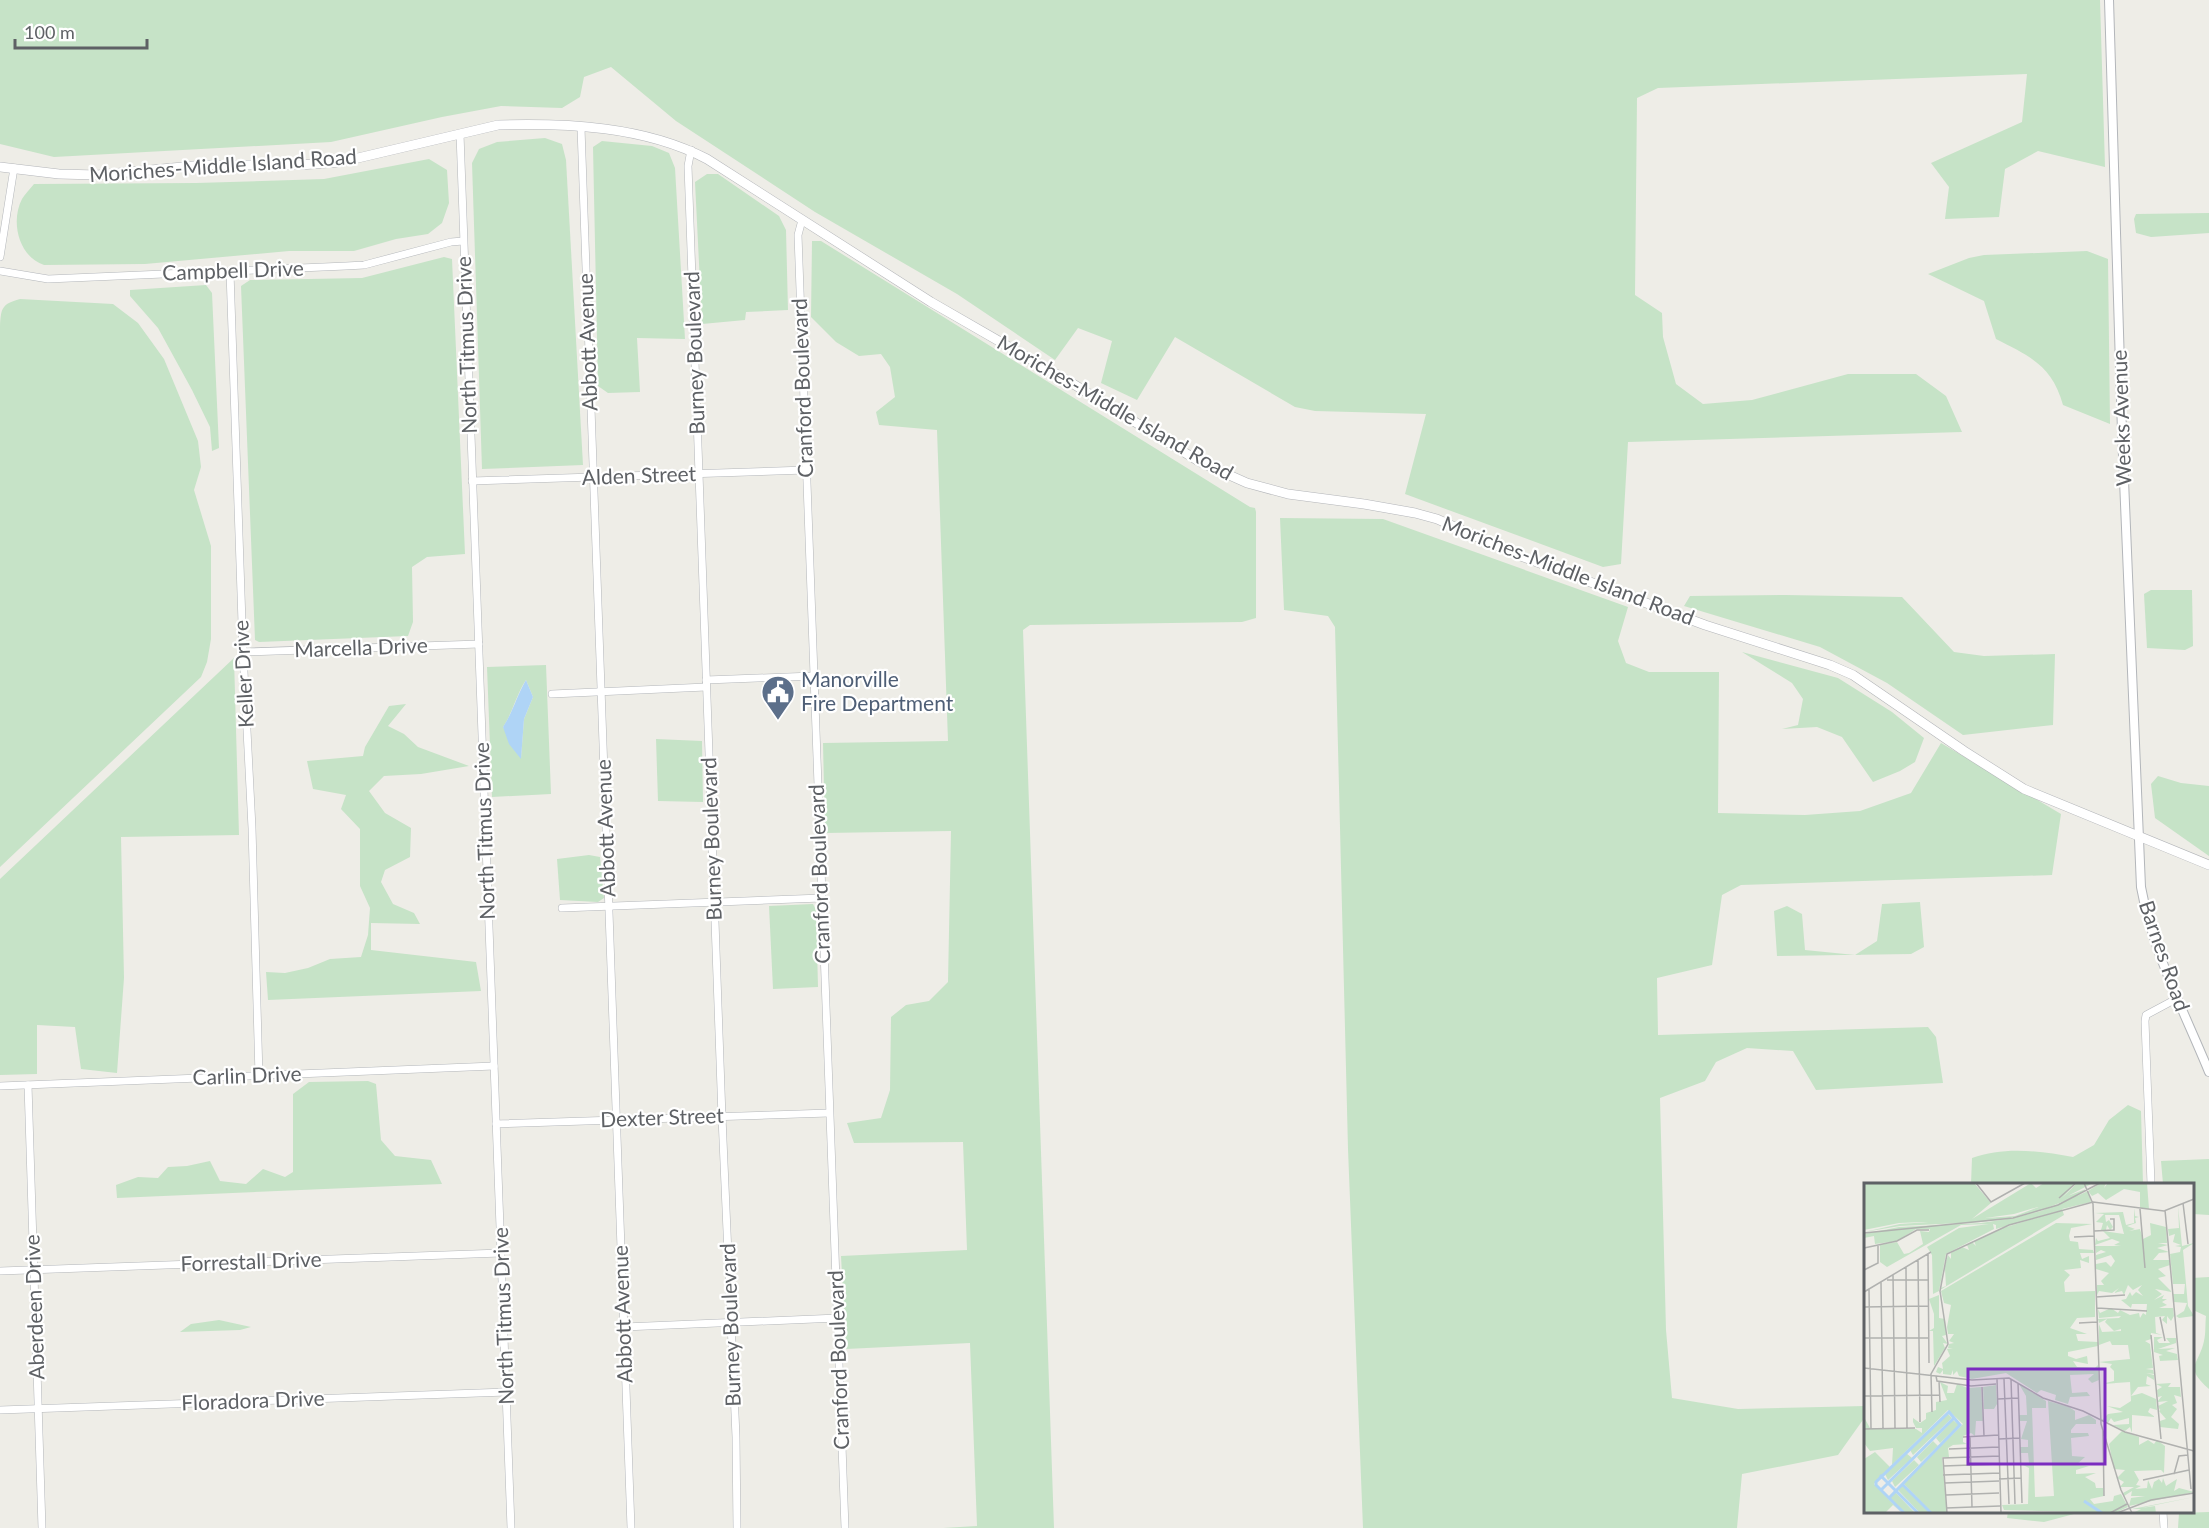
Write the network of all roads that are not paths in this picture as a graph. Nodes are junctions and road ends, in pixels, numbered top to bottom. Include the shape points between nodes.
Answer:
1 (2109, 0) edge
2 (581, 128) junction
3 (460, 134) junction
4 (691, 150) junction
5 (0, 166) edge
6 (14, 168) junction
7 (802, 220) junction
8 (463, 241) junction
9 (0, 257) edge
10 (0, 271) edge
11 (230, 272) junction
12 (806, 470) junction
13 (700, 475) junction
14 (595, 477) junction
15 (472, 481) junction
16 (478, 644) junction
17 (243, 652) junction
18 (813, 676) junction
19 (706, 683) junction
20 (601, 691) junction
21 (552, 694) dead end
22 (2138, 836) junction
23 (2209, 865) edge
24 (822, 898) junction
25 (714, 901) junction
26 (609, 907) junction
27 (562, 908) dead end
28 (2176, 999) junction
29 (494, 1066) junction
30 (2209, 1072) edge
31 (259, 1076) junction
32 (28, 1085) junction
33 (0, 1086) edge
34 (829, 1113) junction
35 (722, 1117) junction
36 (617, 1120) junction
37 (496, 1124) junction
38 (2151, 1183) edge
39 (501, 1253) junction
40 (34, 1270) junction
41 (0, 1271) edge
42 (837, 1318) junction
43 (730, 1323) junction
44 (624, 1327) junction
45 (507, 1392) junction
46 (38, 1409) junction
47 (0, 1410) edge
48 (2163, 1513) edge
49 (42, 1528) edge
50 (511, 1528) edge
51 (631, 1528) edge
52 (737, 1528) edge
53 (845, 1528) edge
54 (2164, 1528) edge

1 - 22 street, Weeks Avenue
2 - 3 main road, Moriches-Middle Island Road via 498,125
2 - 4 main road, Moriches-Middle Island Road via 627,133
2 - 14 street, Abbott Avenue
3 - 6 main road, Moriches-Middle Island Road via 341,162 204,165 97,175
3 - 8 street, North Titmus Drive
4 - 7 main road, Moriches-Middle Island Road
4 - 13 street, Burney Boulevard via 688,166
5 - 6 main road, Moriches-Middle Island Road
6 - 9 street
7 - 12 street, Cranford Boulevard via 798,235
7 - 22 main road, Moriches-Middle Island Road via 931,302 1200,462 1247,483 1287,494 1437,519 1518,555 1705,625 1838,668 2024,789
8 - 11 street, Campbell Drive via 364,265
8 - 15 street, North Titmus Drive
10 - 11 street, Campbell Drive via 48,279
11 - 17 street, Keller Drive
12 - 13 street, Alden Street
12 - 18 street, Cranford Boulevard
13 - 14 street, Alden Street
13 - 19 street, Burney Boulevard
14 - 15 street, Alden Street
14 - 20 street, Abbott Avenue
15 - 16 street, North Titmus Drive
16 - 17 street, Marcella Drive
16 - 29 street, North Titmus Drive
17 - 31 street, Keller Drive
18 - 19 street
18 - 24 street, Cranford Boulevard
19 - 20 street
19 - 25 street, Burney Boulevard
20 - 21 street
20 - 26 street, Abbott Avenue
22 - 23 main road, Moriches-Middle Island Road
22 - 28 street, Barnes Road via 2145,910
24 - 25 street
24 - 34 street, Cranford Boulevard
25 - 26 street
25 - 35 street, Burney Boulevard
26 - 27 street
26 - 36 street, Abbott Avenue
28 - 30 street, Barnes Road
28 - 38 street via 2146,1015 2145,1021
29 - 31 street, Carlin Drive
29 - 37 street, North Titmus Drive
31 - 32 street, Carlin Drive
32 - 33 street, Carlin Drive
32 - 40 street, Aberdeen Drive
34 - 35 street, Dexter Street
34 - 42 street, Cranford Boulevard
35 - 36 street, Dexter Street
35 - 43 street, Burney Boulevard
36 - 37 street, Dexter Street
36 - 44 street, Abbott Avenue
37 - 39 street, North Titmus Drive
39 - 40 street, Forrestall Drive
39 - 45 street, North Titmus Drive
40 - 41 street, Forrestall Drive
40 - 46 street, Aberdeen Drive
42 - 43 street
42 - 53 street, Cranford Boulevard
43 - 44 street
43 - 52 street, Burney Boulevard
44 - 51 street, Abbott Avenue
45 - 46 street, Floradora Drive
45 - 50 street, North Titmus Drive
46 - 47 street, Floradora Drive
46 - 49 street, Aberdeen Drive
48 - 54 street

